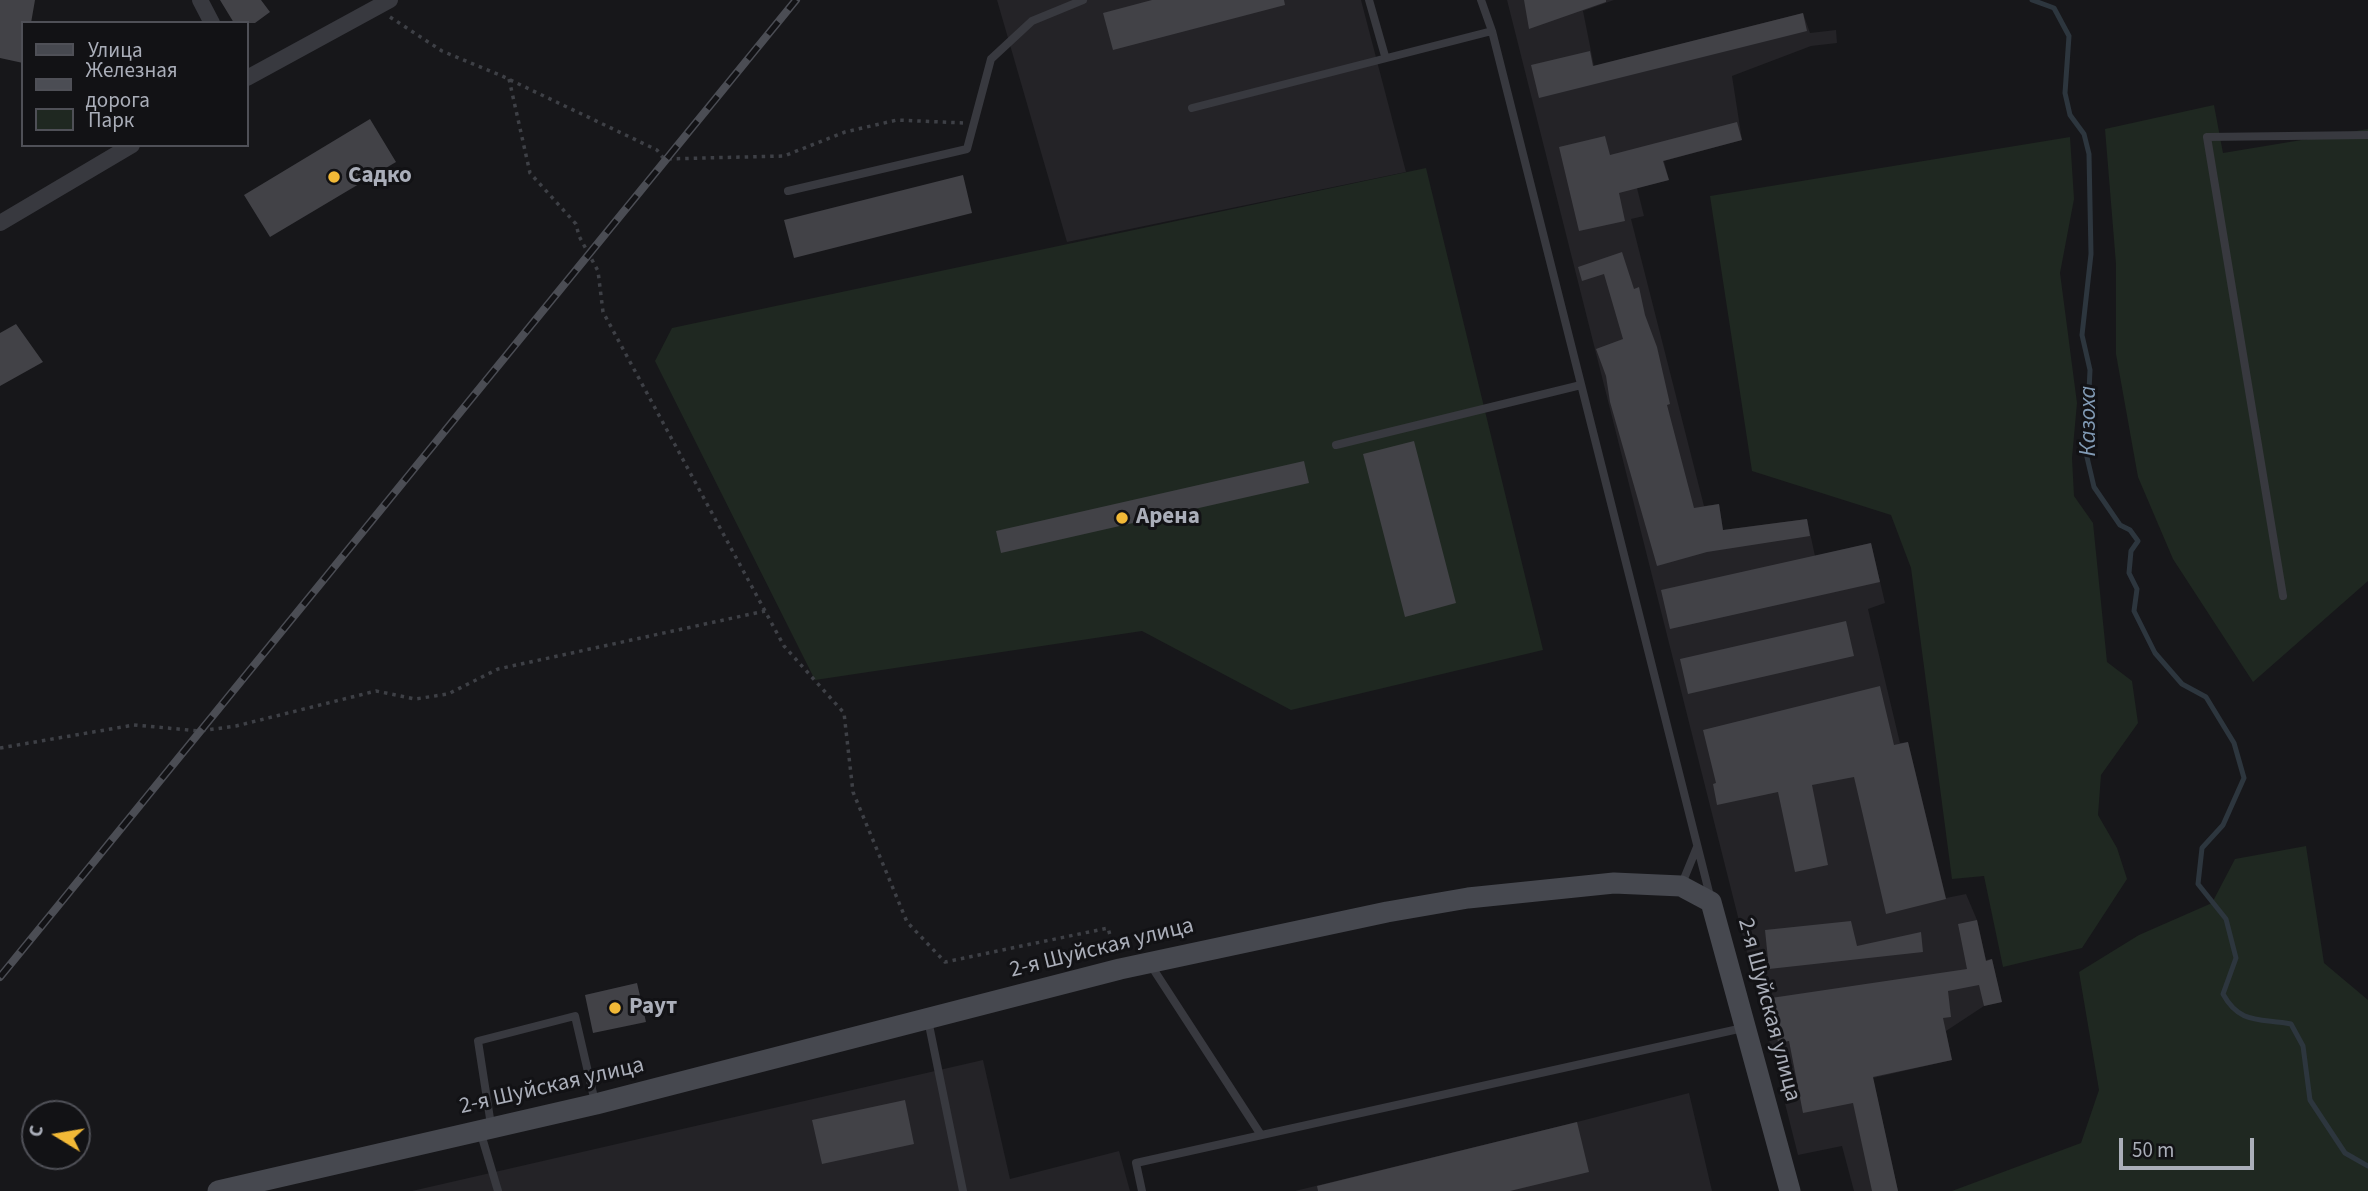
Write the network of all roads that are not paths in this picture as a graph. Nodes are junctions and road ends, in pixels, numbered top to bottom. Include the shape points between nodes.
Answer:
1 (200, 0) edge
2 (1083, 0) edge
3 (1369, 0) edge
4 (1481, 0) edge
5 (384, 4) edge
6 (211, 21) edge
7 (1492, 31) junction
8 (1385, 56) junction
9 (248, 77) edge
10 (1192, 108) dead end
11 (2368, 135) edge
12 (129, 147) edge
13 (788, 191) dead end
14 (0, 223) edge
15 (1581, 385) junction
16 (1336, 445) dead end
17 (2283, 596) dead end
18 (1697, 847) junction
19 (1681, 886) junction
20 (1711, 902) junction
21 (1150, 962) junction
22 (929, 1020) junction
23 (1746, 1027) junction
24 (596, 1104) junction
25 (486, 1129) junction
26 (1261, 1135) junction
27 (240, 1189) edge
28 (218, 1191) edge
29 (498, 1191) edge
30 (962, 1191) edge
31 (1142, 1191) edge
32 (1790, 1191) edge

1 - 6 street
2 - 13 lane via 1032,21 991,59 967,149
3 - 8 lane
4 - 7 lane
5 - 9 street
7 - 8 lane
7 - 15 lane
8 - 10 lane
11 - 17 lane via 2207,137
12 - 14 street
15 - 16 lane
15 - 18 lane
18 - 19 lane
18 - 20 lane
19 - 20 street, 2-я Шуйская улица
19 - 21 street, 2-я Шуйская улица via 1614,883 1468,898
20 - 23 street, 2-я Шуйская улица
21 - 22 street, 2-я Шуйская улица
21 - 26 lane
22 - 24 street, 2-я Шуйская улица
22 - 30 lane
23 - 26 lane
23 - 32 street, 2-я Шуйская улица
24 - 25 street, 2-я Шуйская улица
24 - 25 lane via 575,1016 478,1041
25 - 27 street, 2-я Шуйская улица
25 - 29 lane
26 - 31 lane via 1136,1164
27 - 28 street, 2-я Шуйская улица

